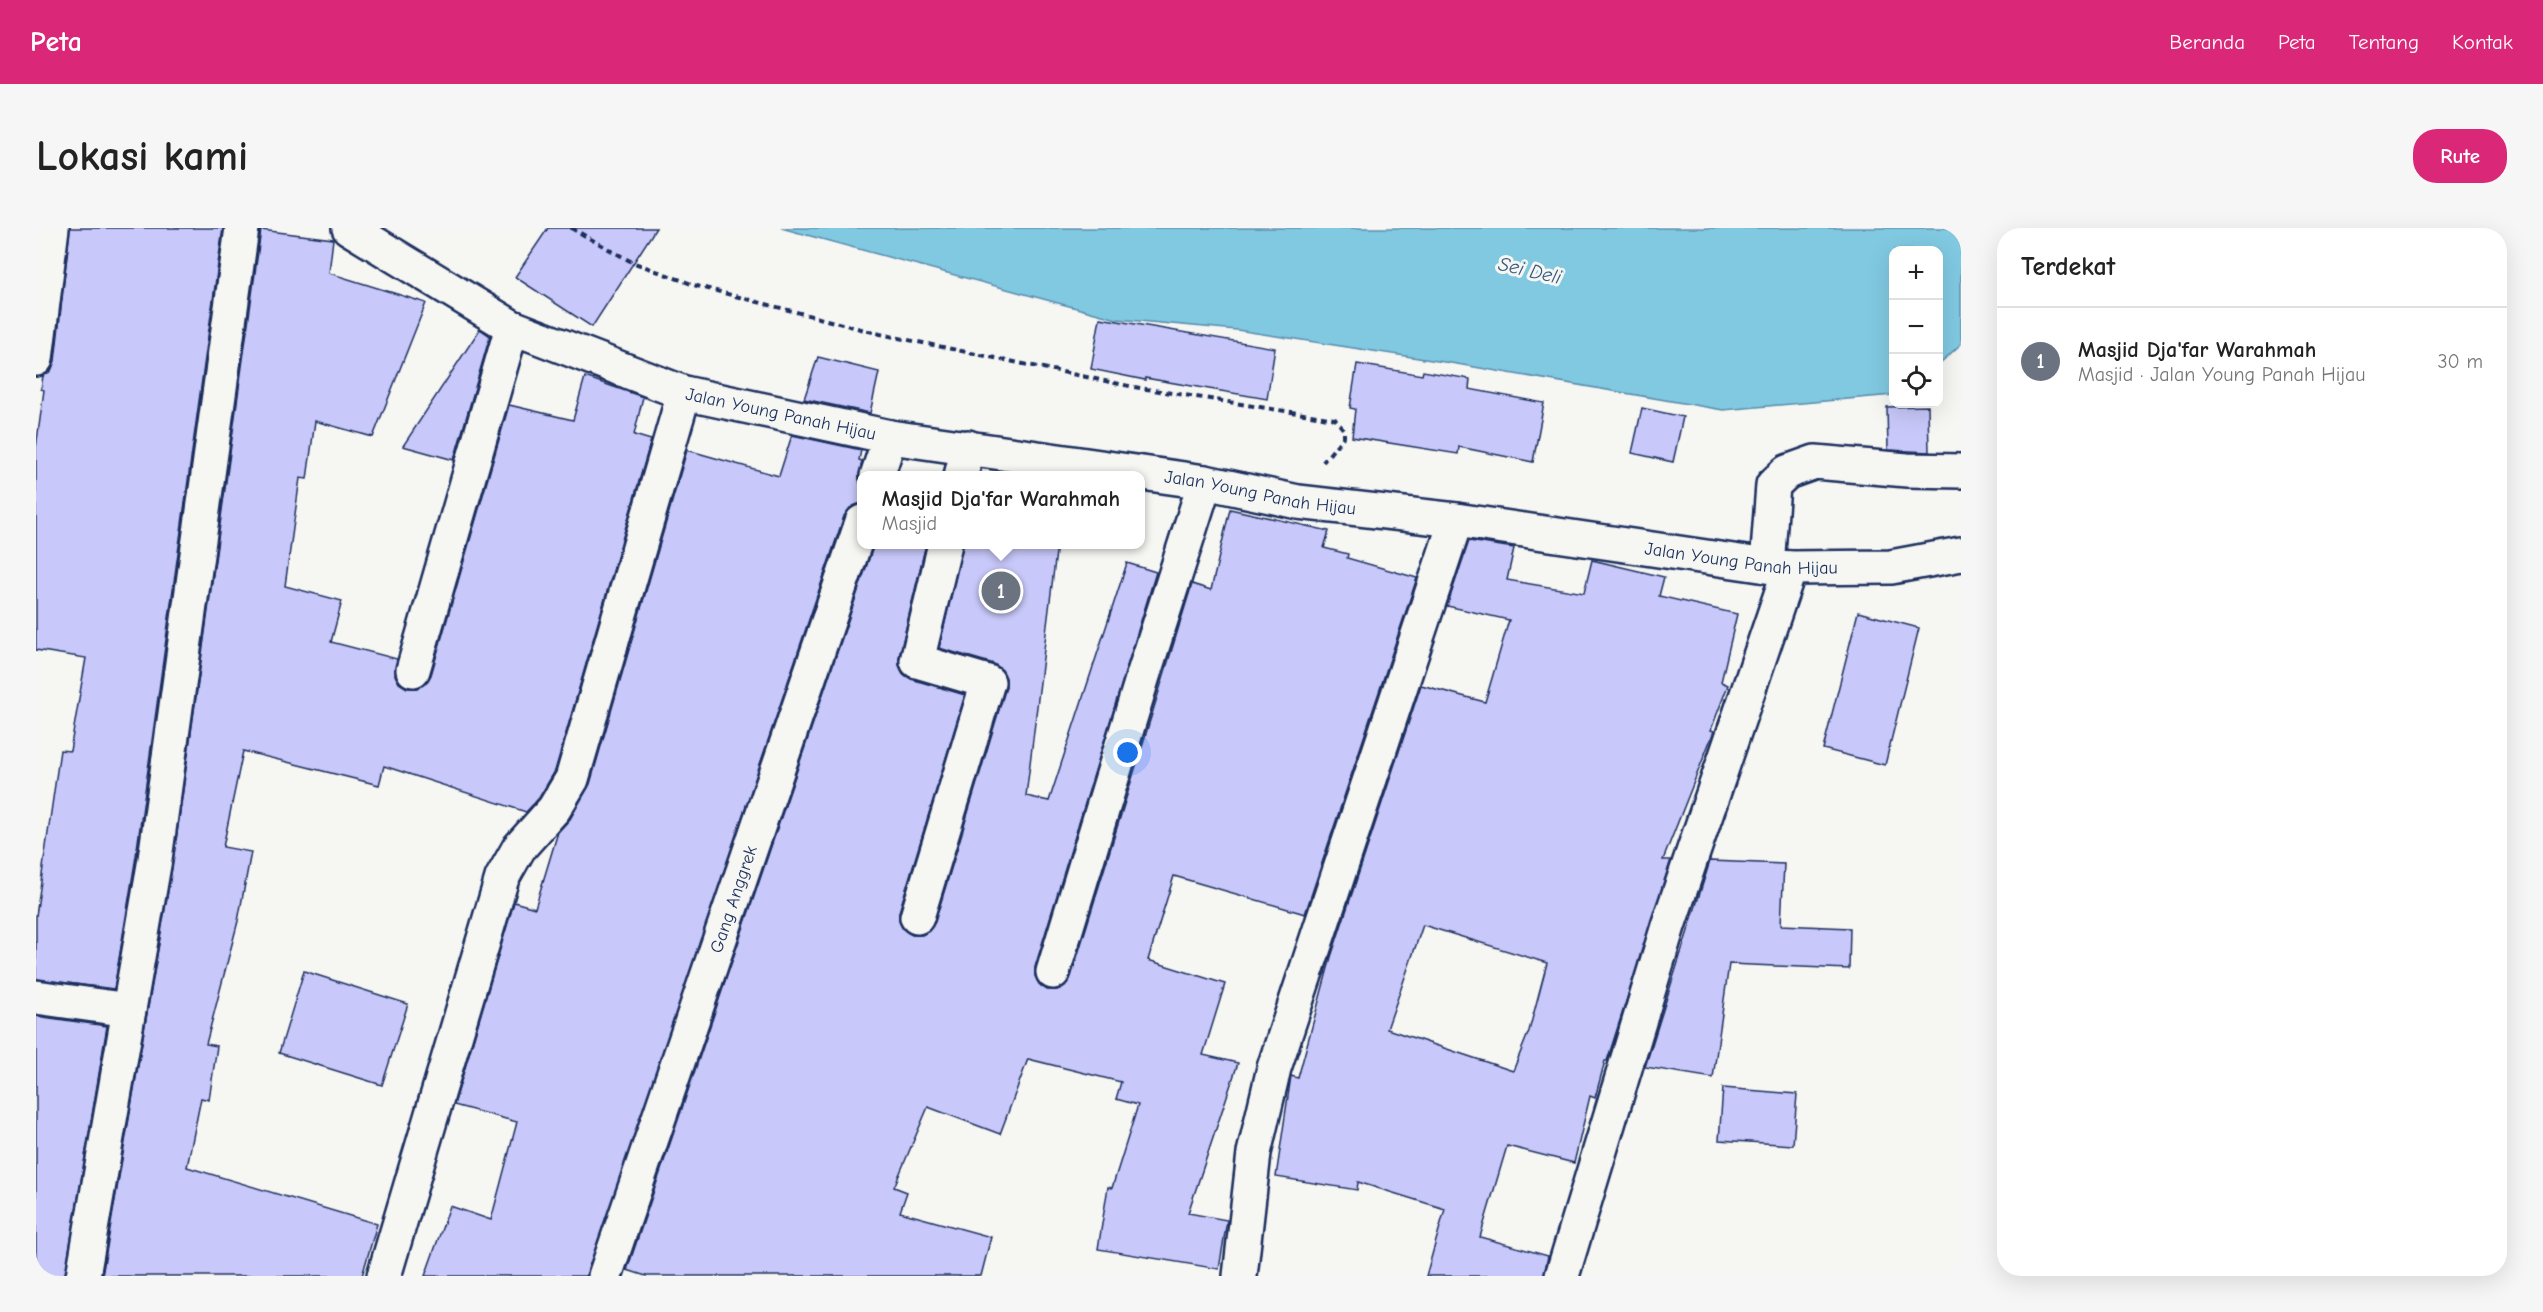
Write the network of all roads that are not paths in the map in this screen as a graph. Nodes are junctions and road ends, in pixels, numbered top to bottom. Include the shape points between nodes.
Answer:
1 (52, 228) edge
2 (242, 228) edge
3 (349, 228) edge
4 (512, 327) junction
5 (36, 359) edge
6 (684, 393) junction
7 (890, 436) junction
8 (965, 461) edge
9 (879, 471) edge
10 (1079, 471) edge
11 (1961, 471) edge
12 (1145, 477) edge
13 (1205, 482) junction
14 (1456, 520) junction
15 (857, 534) edge
16 (944, 549) edge
17 (1961, 554) edge
18 (1779, 567) junction
19 (412, 670) dead end
20 (917, 916) dead end
21 (1053, 972) dead end
22 (36, 997) edge
23 (129, 1010) junction
24 (83, 1276) edge
25 (384, 1276) edge
26 (605, 1276) edge
27 (1240, 1276) edge
28 (1562, 1276) edge

1 - 5 street
2 - 23 street via 155,859
3 - 4 street, Jalan Young Panah Hijau
4 - 6 street, Jalan Young Panah Hijau
4 - 19 street
6 - 7 street, Jalan Young Panah Hijau
6 - 25 street via 572,779 554,808 519,848 502,878
7 - 8 street, Jalan Young Panah Hijau
7 - 9 street
8 - 10 street, Jalan Young Panah Hijau
11 - 18 street via 1907,471 1815,462 1787,472 1773,485
12 - 13 street, Jalan Young Panah Hijau
13 - 14 street, Jalan Young Panah Hijau via 1298,502
13 - 21 street
14 - 18 street, Jalan Young Panah Hijau
14 - 27 street via 1274,1068 1254,1153
15 - 26 street, Gang Anggrek
16 - 20 street via 917,661 988,682
17 - 18 street, Jalan Young Panah Hijau via 1891,567
18 - 28 street
22 - 23 street
23 - 24 street

